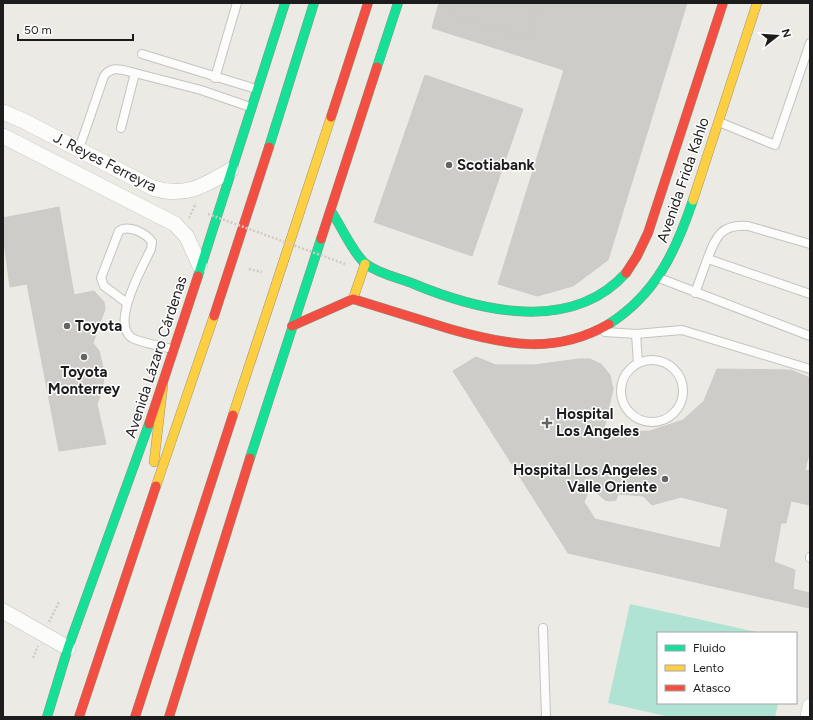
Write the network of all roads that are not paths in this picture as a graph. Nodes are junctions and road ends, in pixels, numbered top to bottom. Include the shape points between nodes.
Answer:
1 (237, 3) edge
2 (285, 3) edge
3 (314, 3) edge
4 (368, 3) edge
5 (398, 3) edge
6 (723, 3) edge
7 (756, 3) edge
8 (810, 43) edge
9 (142, 54) dead end
10 (135, 73) junction
11 (215, 78) junction
12 (257, 89) junction
13 (251, 108) junction
14 (3, 112) edge
15 (718, 122) junction
16 (122, 128) dead end
17 (3, 136) edge
18 (80, 149) junction
19 (231, 170) junction
20 (331, 211) junction
21 (810, 244) edge
22 (708, 259) junction
23 (365, 264) junction
24 (200, 266) junction
25 (658, 278) junction
26 (695, 293) junction
27 (810, 294) edge
28 (352, 299) junction
29 (127, 303) junction
30 (292, 326) junction
31 (596, 331) junction
32 (636, 334) junction
33 (810, 336) edge
34 (174, 349) junction
35 (638, 363) junction
36 (810, 369) edge
37 (163, 385) junction
38 (149, 505) junction
39 (3, 611) edge
40 (543, 628) dead end
41 (68, 648) junction
42 (810, 706) edge
43 (47, 717) edge
44 (79, 717) edge
45 (136, 717) edge
46 (169, 717) edge
47 (546, 717) edge
48 (808, 717) edge

1 - 11 lane
2 - 12 main road, Avenida Lázaro Cárdenas
3 - 38 main road via 231,266
4 - 45 main road
5 - 20 main road
6 - 23 main road, Avenida Frida Kahlo via 648,233 631,266 607,290 584,302 563,308 514,313 446,296
7 - 15 main road, Avenida Frida Kahlo
8 - 15 lane via 776,145
9 - 11 lane
10 - 13 lane via 201,90
10 - 16 lane
10 - 18 lane via 108,70
11 - 12 lane
12 - 13 main road, Avenida Lázaro Cárdenas
13 - 19 main road, Avenida Lázaro Cárdenas
14 - 18 street, J. Reyes Ferreyra
15 - 25 main road, Avenida Frida Kahlo via 686,222 675,249
17 - 24 street, J. Reyes Ferreyra via 166,218 184,231
18 - 19 street, J. Reyes Ferreyra via 153,188 166,192 188,191 202,187
19 - 24 main road, Avenida Lázaro Cárdenas
20 - 23 main road
20 - 30 main road
21 - 22 lane via 748,226 739,226 719,234 714,240
22 - 26 lane
22 - 27 lane
23 - 28 main road
24 - 34 main road, Avenida Lázaro Cárdenas
25 - 26 lane
25 - 31 main road, Avenida Frida Kahlo via 646,294 618,318
26 - 33 lane
28 - 30 main road
28 - 31 main road, Avenida Frida Kahlo via 498,342 553,344
29 - 29 lane via 104,286 101,278 119,231 123,228 148,237 152,242
29 - 34 lane via 124,320 126,330 132,338
30 - 46 main road
31 - 32 lane
32 - 35 lane
32 - 36 lane via 682,330
34 - 37 main road, Avenida Lázaro Cárdenas
35 - 35 lane via 625,375 621,392 626,409 640,420 658,423 674,415 683,399 682,381 672,366 656,360
37 - 38 main road
37 - 41 main road, Avenida Lázaro Cárdenas
38 - 44 main road
39 - 41 street
40 - 47 lane
41 - 43 main road, Avenida Lázaro Cárdenas
42 - 48 street

